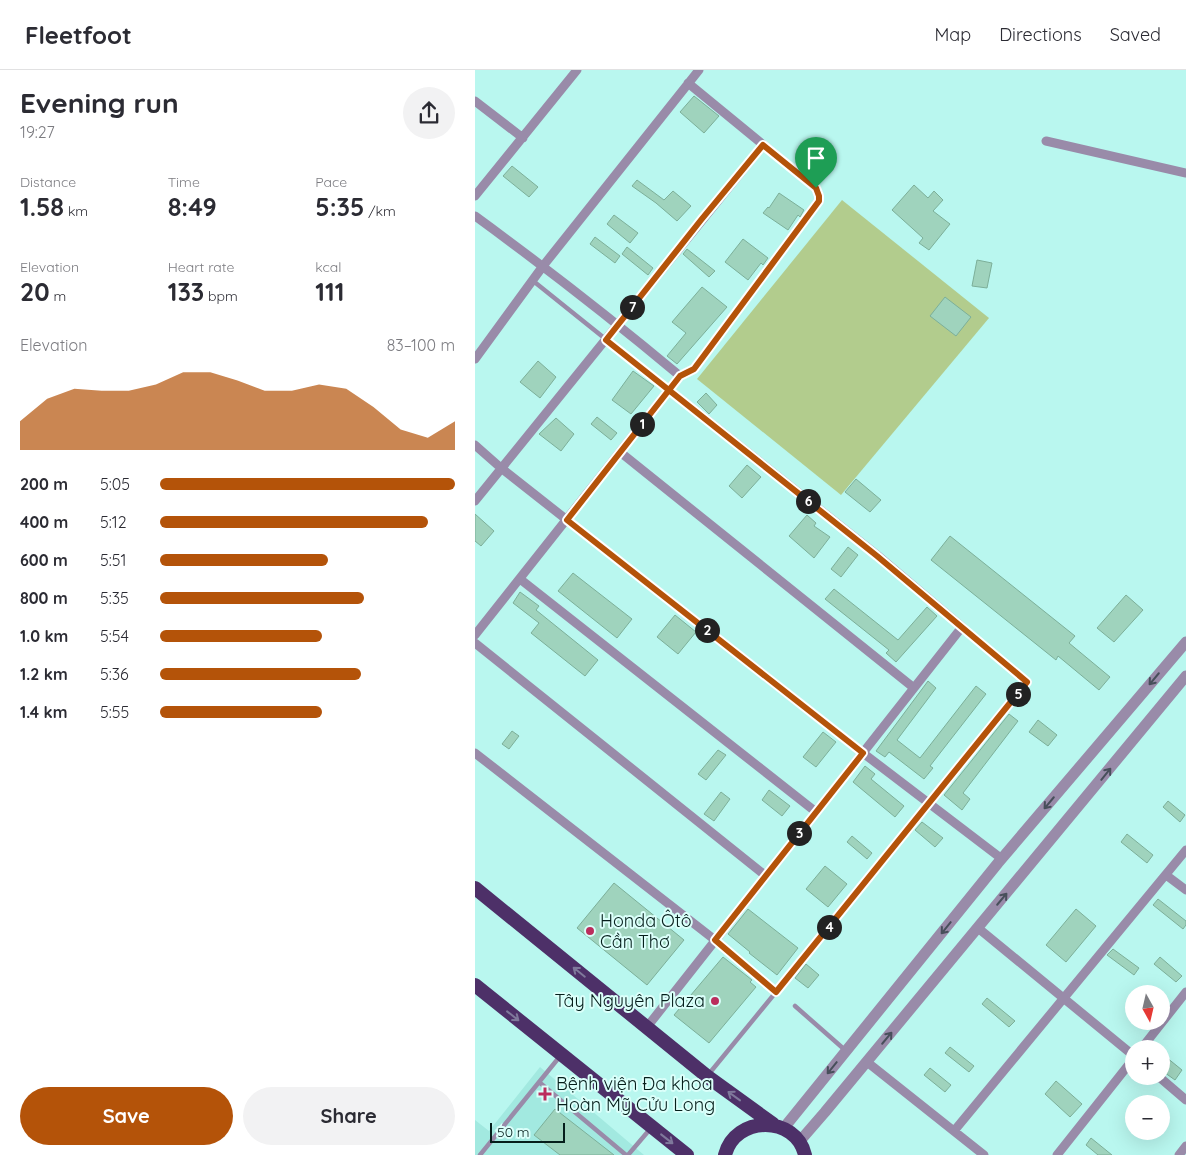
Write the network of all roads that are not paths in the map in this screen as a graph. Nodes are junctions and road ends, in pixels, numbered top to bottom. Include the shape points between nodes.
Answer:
1 (699, 70) edge
2 (572, 72) edge
3 (688, 82) junction
4 (475, 101) edge
5 (523, 138) junction
6 (1046, 141) dead end
7 (763, 145) junction
8 (1186, 173) edge
9 (475, 196) edge
10 (475, 216) edge
11 (543, 266) junction
12 (532, 280) junction
13 (618, 325) junction
14 (606, 340) junction
15 (475, 359) edge
16 (680, 376) junction
17 (669, 390) junction
18 (475, 445) edge
19 (620, 452) junction
20 (501, 468) junction
21 (475, 501) edge
22 (567, 520) junction
23 (519, 579) junction
24 (963, 627) junction
25 (475, 635) edge
26 (1186, 642) edge
27 (475, 643) edge
28 (1186, 676) edge
29 (1027, 682) joint
30 (913, 688) junction
31 (475, 753) edge
32 (863, 753) junction
33 (929, 803) junction
34 (816, 812) junction
35 (1186, 850) edge
36 (1002, 859) junction
37 (1166, 875) junction
38 (766, 876) junction
39 (475, 888) edge
40 (1186, 890) edge
41 (978, 928) junction
42 (715, 940) junction
43 (475, 986) edge
44 (776, 992) junction
45 (1186, 992) edge
46 (1064, 999) junction
47 (795, 1006) dead end
48 (647, 1027) junction
49 (1148, 1040) edge
50 (1125, 1050) edge
51 (846, 1051) junction
52 (561, 1054) junction
53 (867, 1062) junction
54 (1125, 1068) edge
55 (708, 1076) junction
56 (539, 1082) junction
57 (1168, 1085) edge
58 (1186, 1100) edge
59 (778, 1126) junction
60 (652, 1127) junction
61 (954, 1131) junction
62 (1186, 1146) edge
63 (804, 1151) edge
64 (480, 1155) edge
65 (627, 1155) edge
66 (687, 1155) edge
67 (725, 1155) edge
68 (984, 1155) edge
69 (1057, 1155) edge
70 (1179, 1155) edge

1 - 3 street
2 - 5 street
3 - 7 street
3 - 11 street
4 - 5 street
5 - 9 street
6 - 8 street
7 - 13 street
7 - 16 street via 816,188 819,201 694,369
10 - 11 street
11 - 12 street
11 - 13 street
12 - 14 lane
12 - 15 street
13 - 14 street
13 - 16 street
14 - 17 lane
14 - 20 street
16 - 17 street
17 - 19 street
17 - 24 street
18 - 20 street
19 - 22 street
19 - 30 street
20 - 21 street
20 - 22 street
22 - 23 street
22 - 32 street
23 - 25 street
23 - 34 street
24 - 29 lane
24 - 30 street
26 -> 36 street
27 - 38 street
41 -> 28 street
29 - 33 street
30 - 32 street
31 - 42 street
32 - 33 street
32 - 34 street
33 - 36 street
33 - 44 street
34 - 38 street
35 - 37 street
36 -> 51 street
37 - 40 street
37 - 46 street
38 - 42 street
48 -> 39 highway
41 - 46 street
53 -> 41 street
42 - 44 lane
42 - 48 street
43 -> 52 highway
44 - 55 lane
45 - 49 street
46 - 50 street
46 - 61 street
47 - 51 lane
48 - 55 highway
51 -> 59 street
52 - 56 lane
52 - 60 highway
53 - 61 street
53 - 63 street
54 - 69 street
59 -> 55 highway
56 - 64 lane
56 - 65 lane
57 - 58 street
59 - 63 highway
59 - 67 highway via 758,1125 744,1130 733,1139
60 - 65 lane
60 -> 66 highway
61 - 68 street
62 - 70 street

